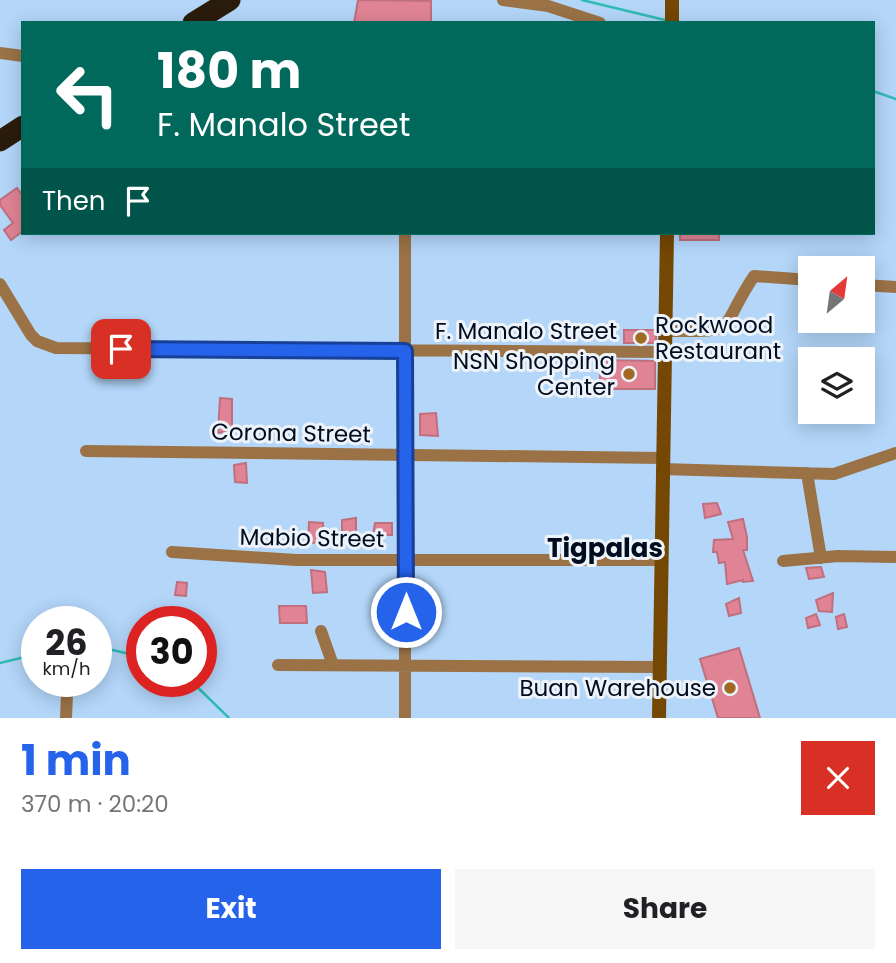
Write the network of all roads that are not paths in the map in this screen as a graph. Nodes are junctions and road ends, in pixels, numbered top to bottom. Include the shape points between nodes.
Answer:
1 (230, 0) edge
2 (503, 0) edge
3 (671, 0) edge
4 (196, 21) edge
5 (594, 21) edge
6 (672, 21) edge
7 (0, 53) edge
8 (21, 57) edge
9 (21, 128) edge
10 (0, 141) edge
11 (405, 235) edge
12 (667, 235) edge
13 (798, 279) edge
14 (0, 284) edge
15 (875, 286) edge
16 (896, 287) edge
17 (665, 331) junction
18 (405, 351) junction
19 (664, 352) junction
20 (86, 451) dead end
21 (896, 453) edge
22 (405, 456) junction
23 (662, 463) junction
24 (807, 473) junction
25 (172, 552) dead end
26 (821, 558) junction
27 (896, 558) edge
28 (660, 560) junction
29 (406, 561) junction
30 (783, 561) dead end
31 (321, 631) dead end
32 (405, 664) junction
33 (278, 665) dead end
34 (333, 665) junction
35 (660, 667) junction
36 (67, 697) edge
37 (66, 718) edge
38 (405, 718) edge
39 (659, 718) edge

1 - 4 highway
2 - 5 street via 548,6
3 - 6 main road
7 - 8 street
9 - 10 highway
11 - 18 street
12 - 17 main road
13 - 17 street via 754,276 730,321 719,331
14 - 18 street, F. Manalo Street via 37,341 56,348
15 - 16 street
17 - 19 main road
18 - 19 street, F. Manalo Street
18 - 22 street
19 - 23 main road
20 - 22 street, Corona Street
21 - 24 street, Corona Street via 841,472
22 - 23 street, Corona Street
22 - 29 street
23 - 24 street, Corona Street
23 - 28 main road
24 - 26 street
25 - 29 street, Mabio Street via 296,561
26 - 27 street
26 - 30 street
28 - 29 street, Mabio Street
28 - 35 main road
29 - 32 street
31 - 34 street
32 - 34 street
32 - 35 street
32 - 38 street
33 - 34 street
35 - 39 main road
36 - 37 street

